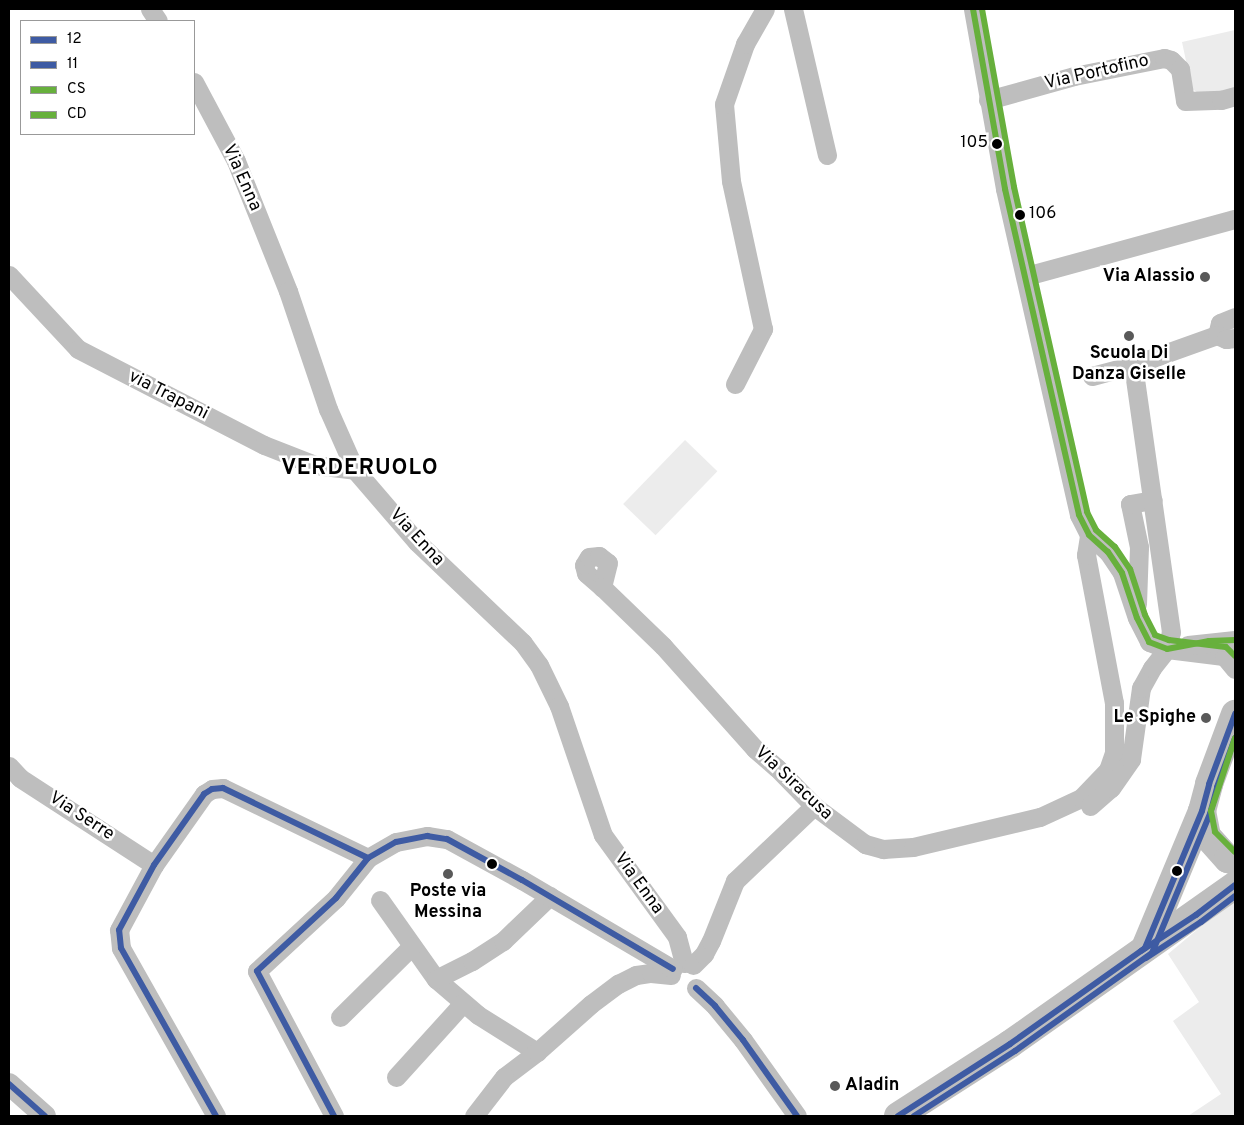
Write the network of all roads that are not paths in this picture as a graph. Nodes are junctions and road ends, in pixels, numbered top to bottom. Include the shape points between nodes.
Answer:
1 (150, 9) edge
2 (765, 9) edge
3 (794, 9) edge
4 (972, 9) edge
5 (157, 20) edge
6 (195, 84) edge
7 (1235, 96) edge
8 (988, 100) junction
9 (827, 155) dead end
10 (1235, 219) edge
11 (9, 275) edge
12 (1026, 276) junction
13 (1235, 317) edge
14 (1226, 336) edge
15 (1133, 365) junction
16 (1092, 376) dead end
17 (735, 384) dead end
18 (355, 470) junction
19 (1153, 500) junction
20 (1088, 535) junction
21 (602, 587) dead end
22 (1137, 618) junction
23 (1235, 640) edge
24 (1167, 649) junction
25 (1235, 669) edge
26 (1235, 714) edge
27 (9, 766) edge
28 (814, 806) junction
29 (1202, 811) junction
30 (1040, 817) junction
31 (368, 858) junction
32 (1235, 861) edge
33 (154, 865) junction
34 (1235, 885) edge
35 (550, 896) junction
36 (380, 900) dead end
37 (412, 946) junction
38 (1145, 948) junction
39 (680, 968) junction
40 (436, 979) junction
41 (696, 988) junction
42 (463, 1003) junction
43 (340, 1017) dead end
44 (537, 1052) junction
45 (396, 1077) dead end
46 (9, 1084) edge
47 (45, 1116) edge
48 (216, 1116) edge
49 (334, 1116) edge
50 (474, 1116) edge
51 (797, 1116) edge
52 (898, 1116) edge

1 - 5 street
2 - 17 street via 745,44 724,104 732,181 763,329
3 - 9 street
4 - 8 street
6 - 18 street, Via Enna via 236,160 288,292 328,409
7 - 8 street, Via Portofino via 1221,100 1185,101 1180,69 1164,58 1074,76
8 - 12 street
10 - 12 street
11 - 18 street, via Trapani via 78,349 264,445 315,465
12 - 20 street via 1079,516
13 - 14 street via 1220,324
14 - 15 street
15 - 16 street
15 - 19 street
18 - 39 street, Via Enna via 416,542 523,643 539,665 559,706 603,835 677,937
19 - 22 street via 1130,504 1139,547
19 - 24 street via 1171,632
20 - 22 street via 1108,552 1122,573
20 - 30 street, Via Siracusa via 1086,555 1114,703 1114,753 1108,770 1086,794
21 - 28 street, Via Siracusa via 663,646 755,749
22 - 24 street via 1149,642
23 - 24 street
24 - 25 street via 1224,656
24 - 30 street, Via Siracusa via 1141,688 1130,759 1117,780 1090,806 1076,813
26 - 29 main road
27 - 33 street, Via Serre via 20,778
28 - 30 street, Via Siracusa via 851,836 883,849 913,847
28 - 39 street via 735,881 704,954
29 - 32 main road via 1207,836 1228,859
29 - 38 main road
31 - 33 street via 223,788 204,794
31 - 35 street via 396,842 427,836 446,839
31 - 49 street via 336,898 257,971
33 - 48 street via 119,930 120,948
34 - 38 main road
35 - 39 street
35 - 40 street via 503,941
36 - 37 street
37 - 40 street
37 - 43 street
38 - 52 main road via 1010,1044
39 - 41 street via 700,974
39 - 41 street via 672,981 678,990 687,992
39 - 44 street via 643,974 618,984
40 - 42 street
41 - 51 street via 743,1040
42 - 44 street
42 - 45 street
44 - 50 street via 504,1077
46 - 47 street

